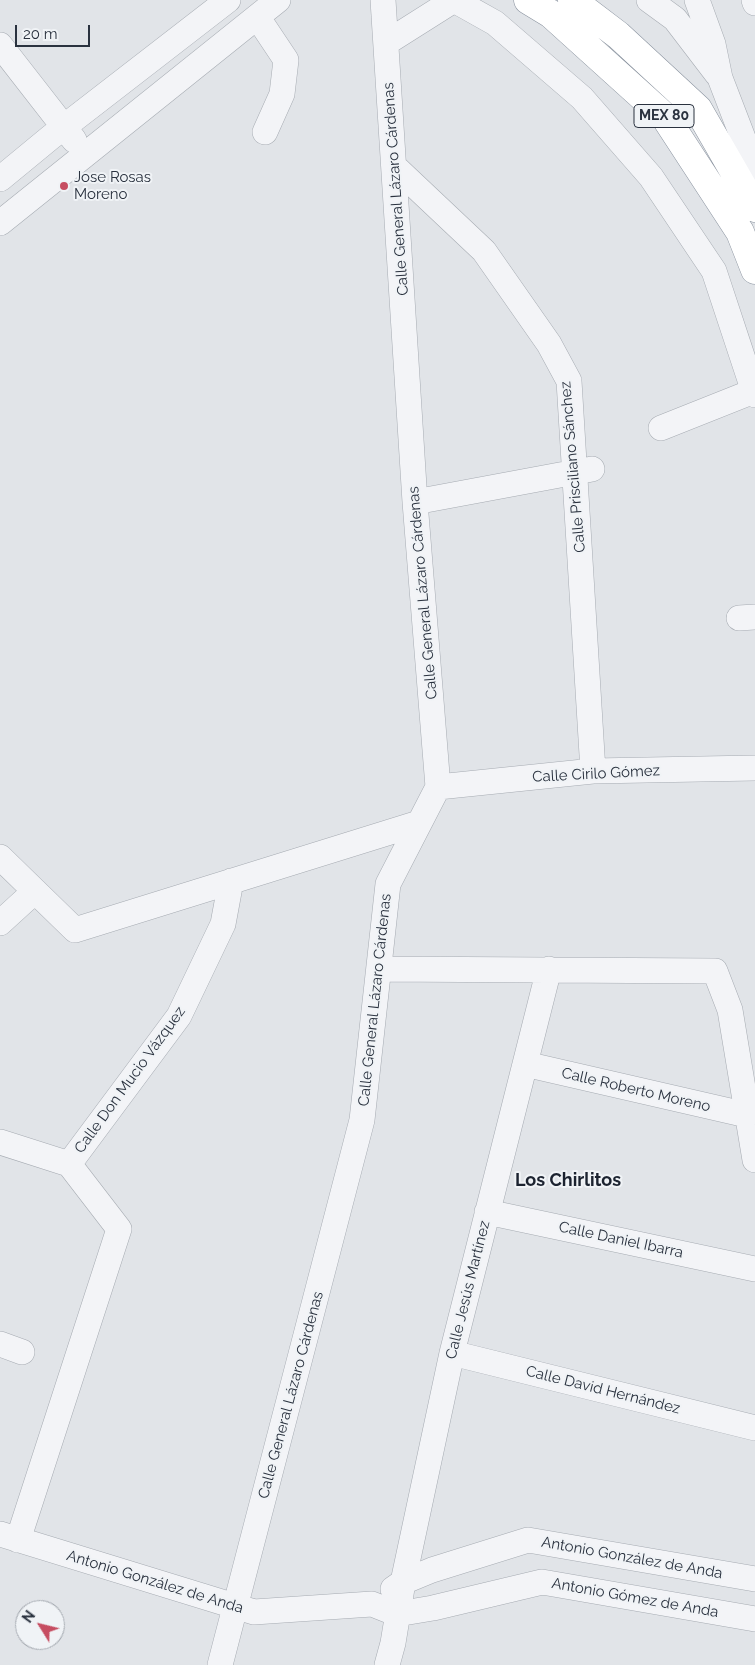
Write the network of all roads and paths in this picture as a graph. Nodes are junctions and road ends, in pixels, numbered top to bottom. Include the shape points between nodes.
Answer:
1 (228, 0) edge
2 (278, 0) edge
3 (383, 0) edge
4 (454, 0) edge
5 (528, 0) edge
6 (572, 0) edge
7 (649, 0) edge
8 (697, 0) edge
9 (258, 18) junction
10 (386, 43) junction
11 (0, 45) edge
12 (720, 78) junction
13 (64, 126) junction
14 (264, 132) dead end
15 (85, 155) junction
16 (395, 167) junction
17 (755, 169) edge
18 (0, 179) edge
19 (755, 208) edge
20 (0, 224) edge
21 (755, 270) edge
22 (754, 393) edge
23 (661, 428) dead end
24 (583, 471) junction
25 (415, 502) junction
26 (755, 768) edge
27 (594, 771) junction
28 (438, 787) junction
29 (420, 823) junction
30 (0, 857) edge
31 (231, 881) junction
32 (35, 891) junction
33 (0, 923) edge
34 (379, 968) junction
35 (549, 969) junction
36 (525, 1064) junction
37 (748, 1115) junction
38 (0, 1142) edge
39 (755, 1160) edge
40 (68, 1164) junction
41 (487, 1212) junction
42 (755, 1269) edge
43 (452, 1353) junction
44 (755, 1428) edge
45 (9, 1537) edge
46 (755, 1579) edge
47 (403, 1582) junction
48 (372, 1604) junction
49 (236, 1607) junction
50 (397, 1614) junction
51 (755, 1619) edge
52 (220, 1665) edge
53 (387, 1665) edge

1 - 13 street
2 - 9 street
3 - 10 street, Calle General Lázaro Cárdenas
4 - 10 street
4 - 22 street, MEX 80 via 495,23 582,98 651,177 714,271
5 - 21 highway, MEX 80 via 551,14 665,117 740,232
6 - 19 highway, MEX 80 via 618,35 698,109
7 - 12 street via 675,20
8 - 12 street via 713,44
9 - 14 street via 286,60 282,94
9 - 15 street
10 - 16 street, Calle General Lázaro Cárdenas
11 - 13 street
12 - 17 street
13 - 15 street
13 - 18 street
15 - 20 street
16 - 24 street, Calle Prisciliano Sánchez via 484,251 549,344 568,381
16 - 25 street, Calle General Lázaro Cárdenas
22 - 23 street
24 - 25 street
24 - 27 street, Calle Prisciliano Sánchez
25 - 28 street, Calle General Lázaro Cárdenas
26 - 27 street, Calle Cirilo Gómez
27 - 28 street, Calle Cirilo Gómez
28 - 29 street, Calle General Lázaro Cárdenas
29 - 31 street
29 - 34 street, Calle General Lázaro Cárdenas via 388,884
30 - 32 street
31 - 32 street via 75,930
31 - 40 street, Calle Don Mucio Vázquez via 223,924 179,1016
32 - 33 street
34 - 35 street
34 - 49 street, Calle General Lázaro Cárdenas via 362,1120
35 - 36 street, Calle Jesús Martínez
35 - 37 street via 715,971 730,1010
36 - 37 street, Calle Roberto Moreno
36 - 41 street, Calle Jesús Martínez
37 - 39 street
38 - 40 street
40 - 45 street, Calle Don Mucio Vázquez via 119,1229
41 - 42 street, Calle Daniel Ibarra
41 - 43 street, Calle Jesús Martínez
43 - 44 street, Calle David Hernández
43 - 47 street, Calle Jesús Martínez
45 - 49 street, Antonio González de Anda
46 - 47 street, Antonio González de Anda via 528,1540
47 - 48 street, Antonio González de Anda
47 - 50 street, Calle Jesús Martínez
48 - 49 street, Antonio González de Anda via 254,1612
48 - 50 street, Antonio González de Anda
49 - 52 street, Calle General Lázaro Cárdenas
50 - 51 street, Antonio Gómez de Anda via 542,1582
50 - 53 street, Calle Jesús Martínez

